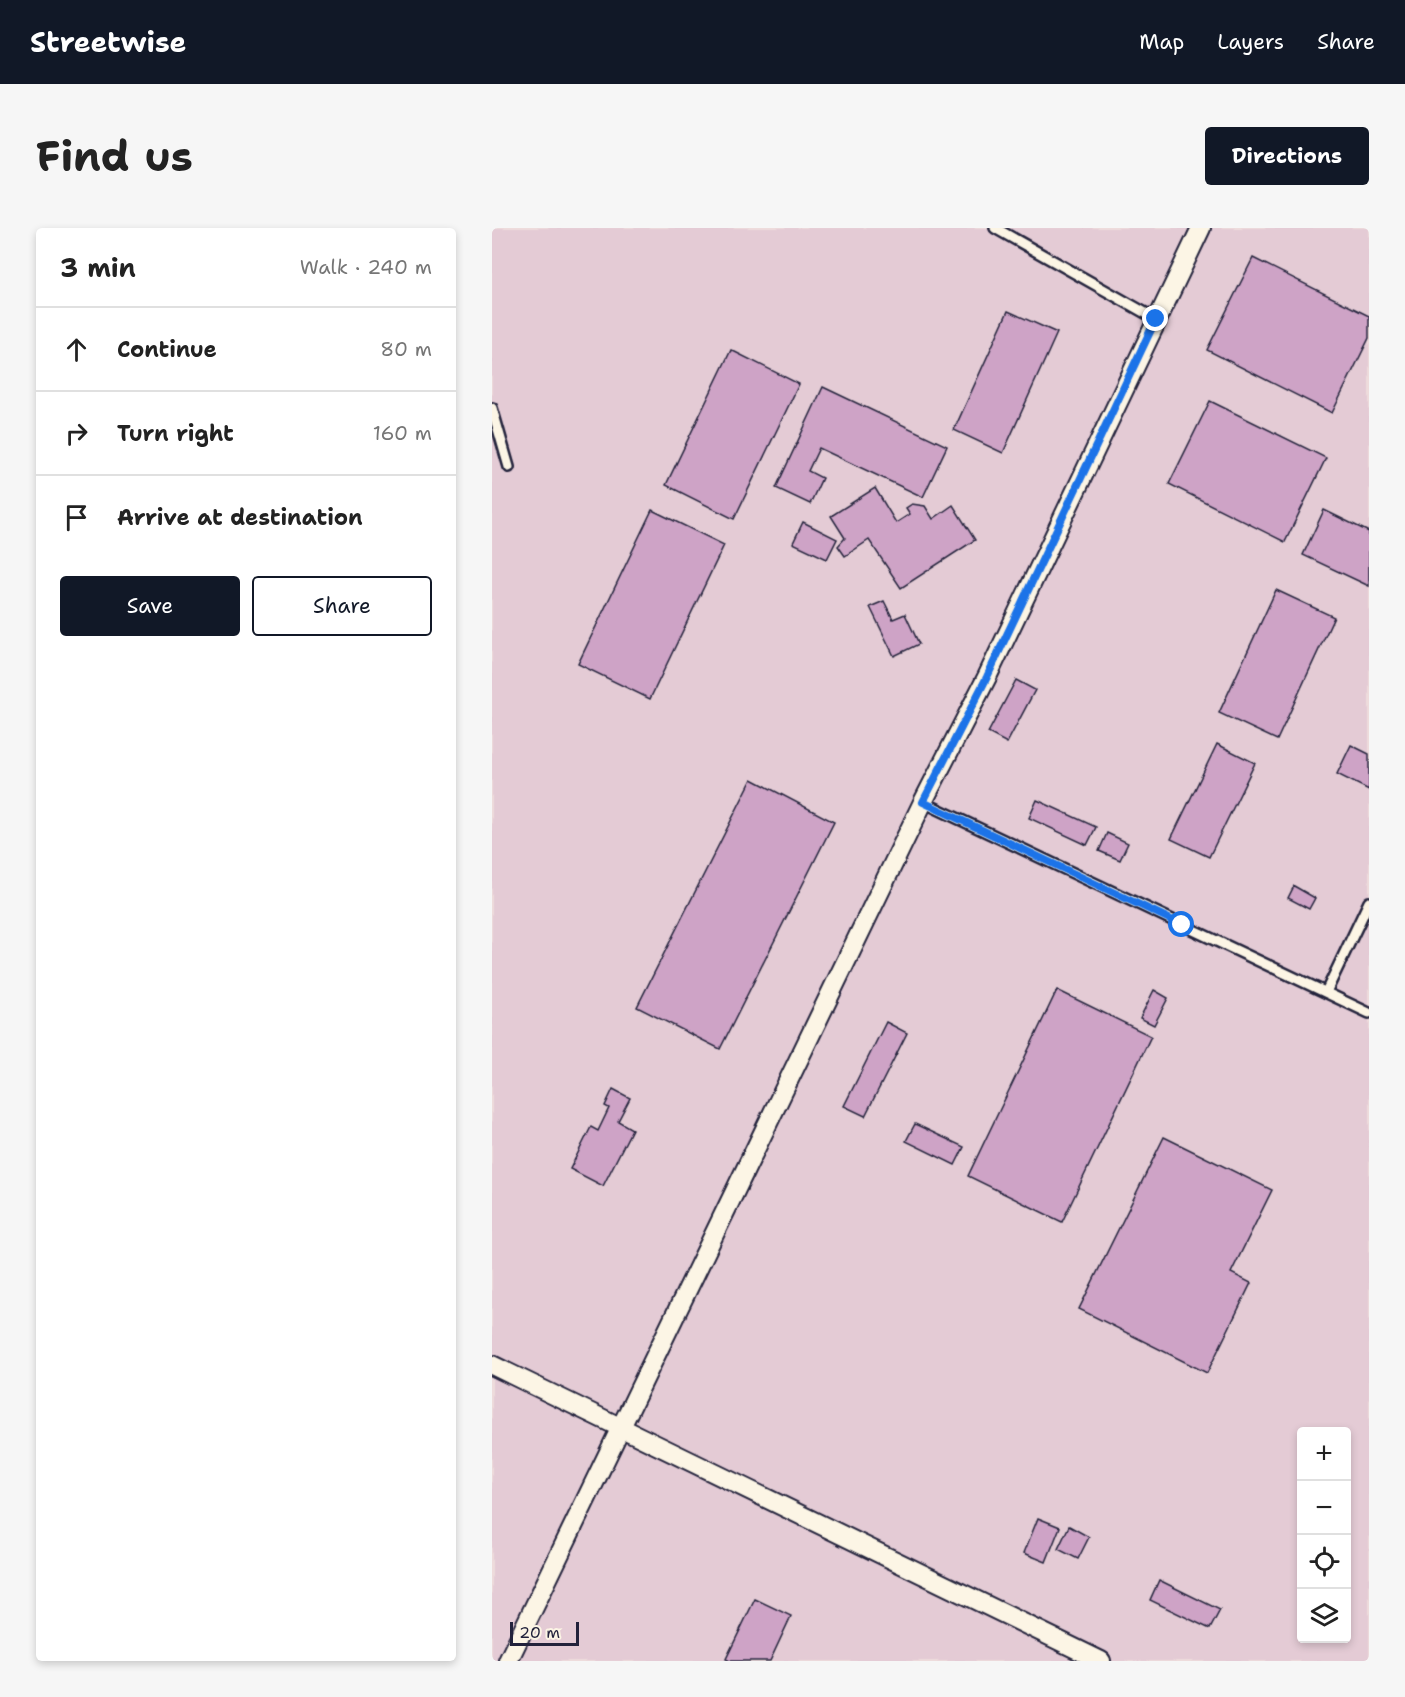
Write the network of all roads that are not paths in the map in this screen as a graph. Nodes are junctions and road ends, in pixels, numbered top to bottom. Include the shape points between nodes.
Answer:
1 (995, 228) edge
2 (1200, 228) edge
3 (1156, 319) junction
4 (492, 408) edge
5 (508, 467) dead end
6 (923, 802) junction
7 (1369, 902) edge
8 (1326, 992) junction
9 (1369, 1013) edge
10 (492, 1365) edge
11 (621, 1427) junction
12 (508, 1661) edge
13 (1101, 1661) edge

1 - 3 lane
2 - 3 street
3 - 6 street via 987,677
4 - 5 lane
6 - 8 lane
6 - 11 street
7 - 8 lane
8 - 9 lane
10 - 11 street
11 - 12 street
11 - 13 street

